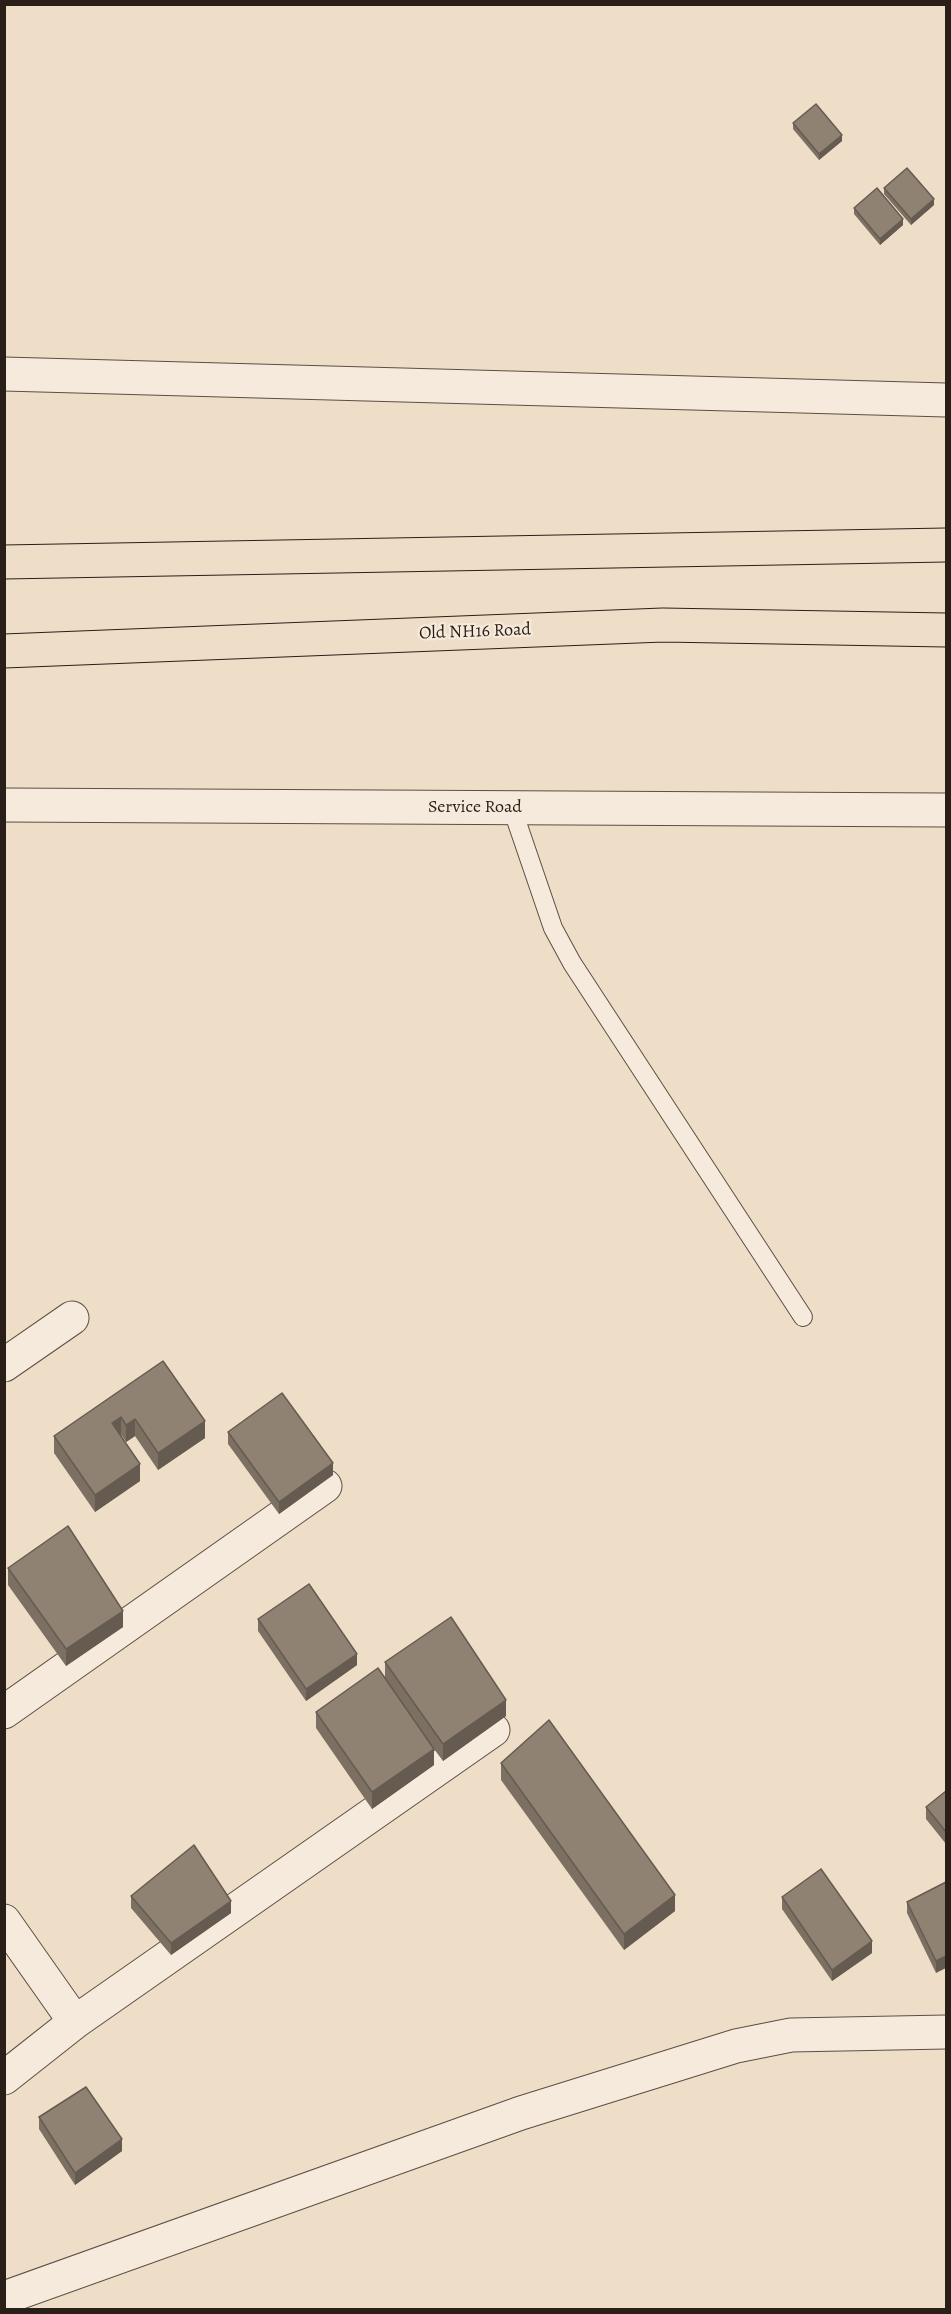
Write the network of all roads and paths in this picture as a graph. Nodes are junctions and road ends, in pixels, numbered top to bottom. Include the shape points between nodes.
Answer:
1 (4, 374) edge
2 (946, 400) edge
3 (946, 546) edge
4 (4, 562) edge
5 (946, 630) edge
6 (4, 651) edge
7 (4, 805) edge
8 (512, 808) junction
9 (946, 810) edge
10 (803, 1317) dead end
11 (72, 1318) dead end
12 (4, 1365) edge
13 (325, 1486) edge
14 (4, 1712) edge
15 (493, 1730) edge
16 (4, 1921) edge
17 (75, 2022) junction
18 (946, 2032) edge
19 (4, 2078) edge
20 (4, 2298) edge

1 - 2 street
3 - 4 main road
5 - 6 main road, Old NH16 Road via 663,625
7 - 8 street, Service Road
8 - 9 street, Service Road
8 - 10 lane via 553,928 572,963
11 - 12 street
13 - 14 street
15 - 17 street
16 - 17 street
17 - 19 street
18 - 20 street via 791,2035 736,2046 521,2114

